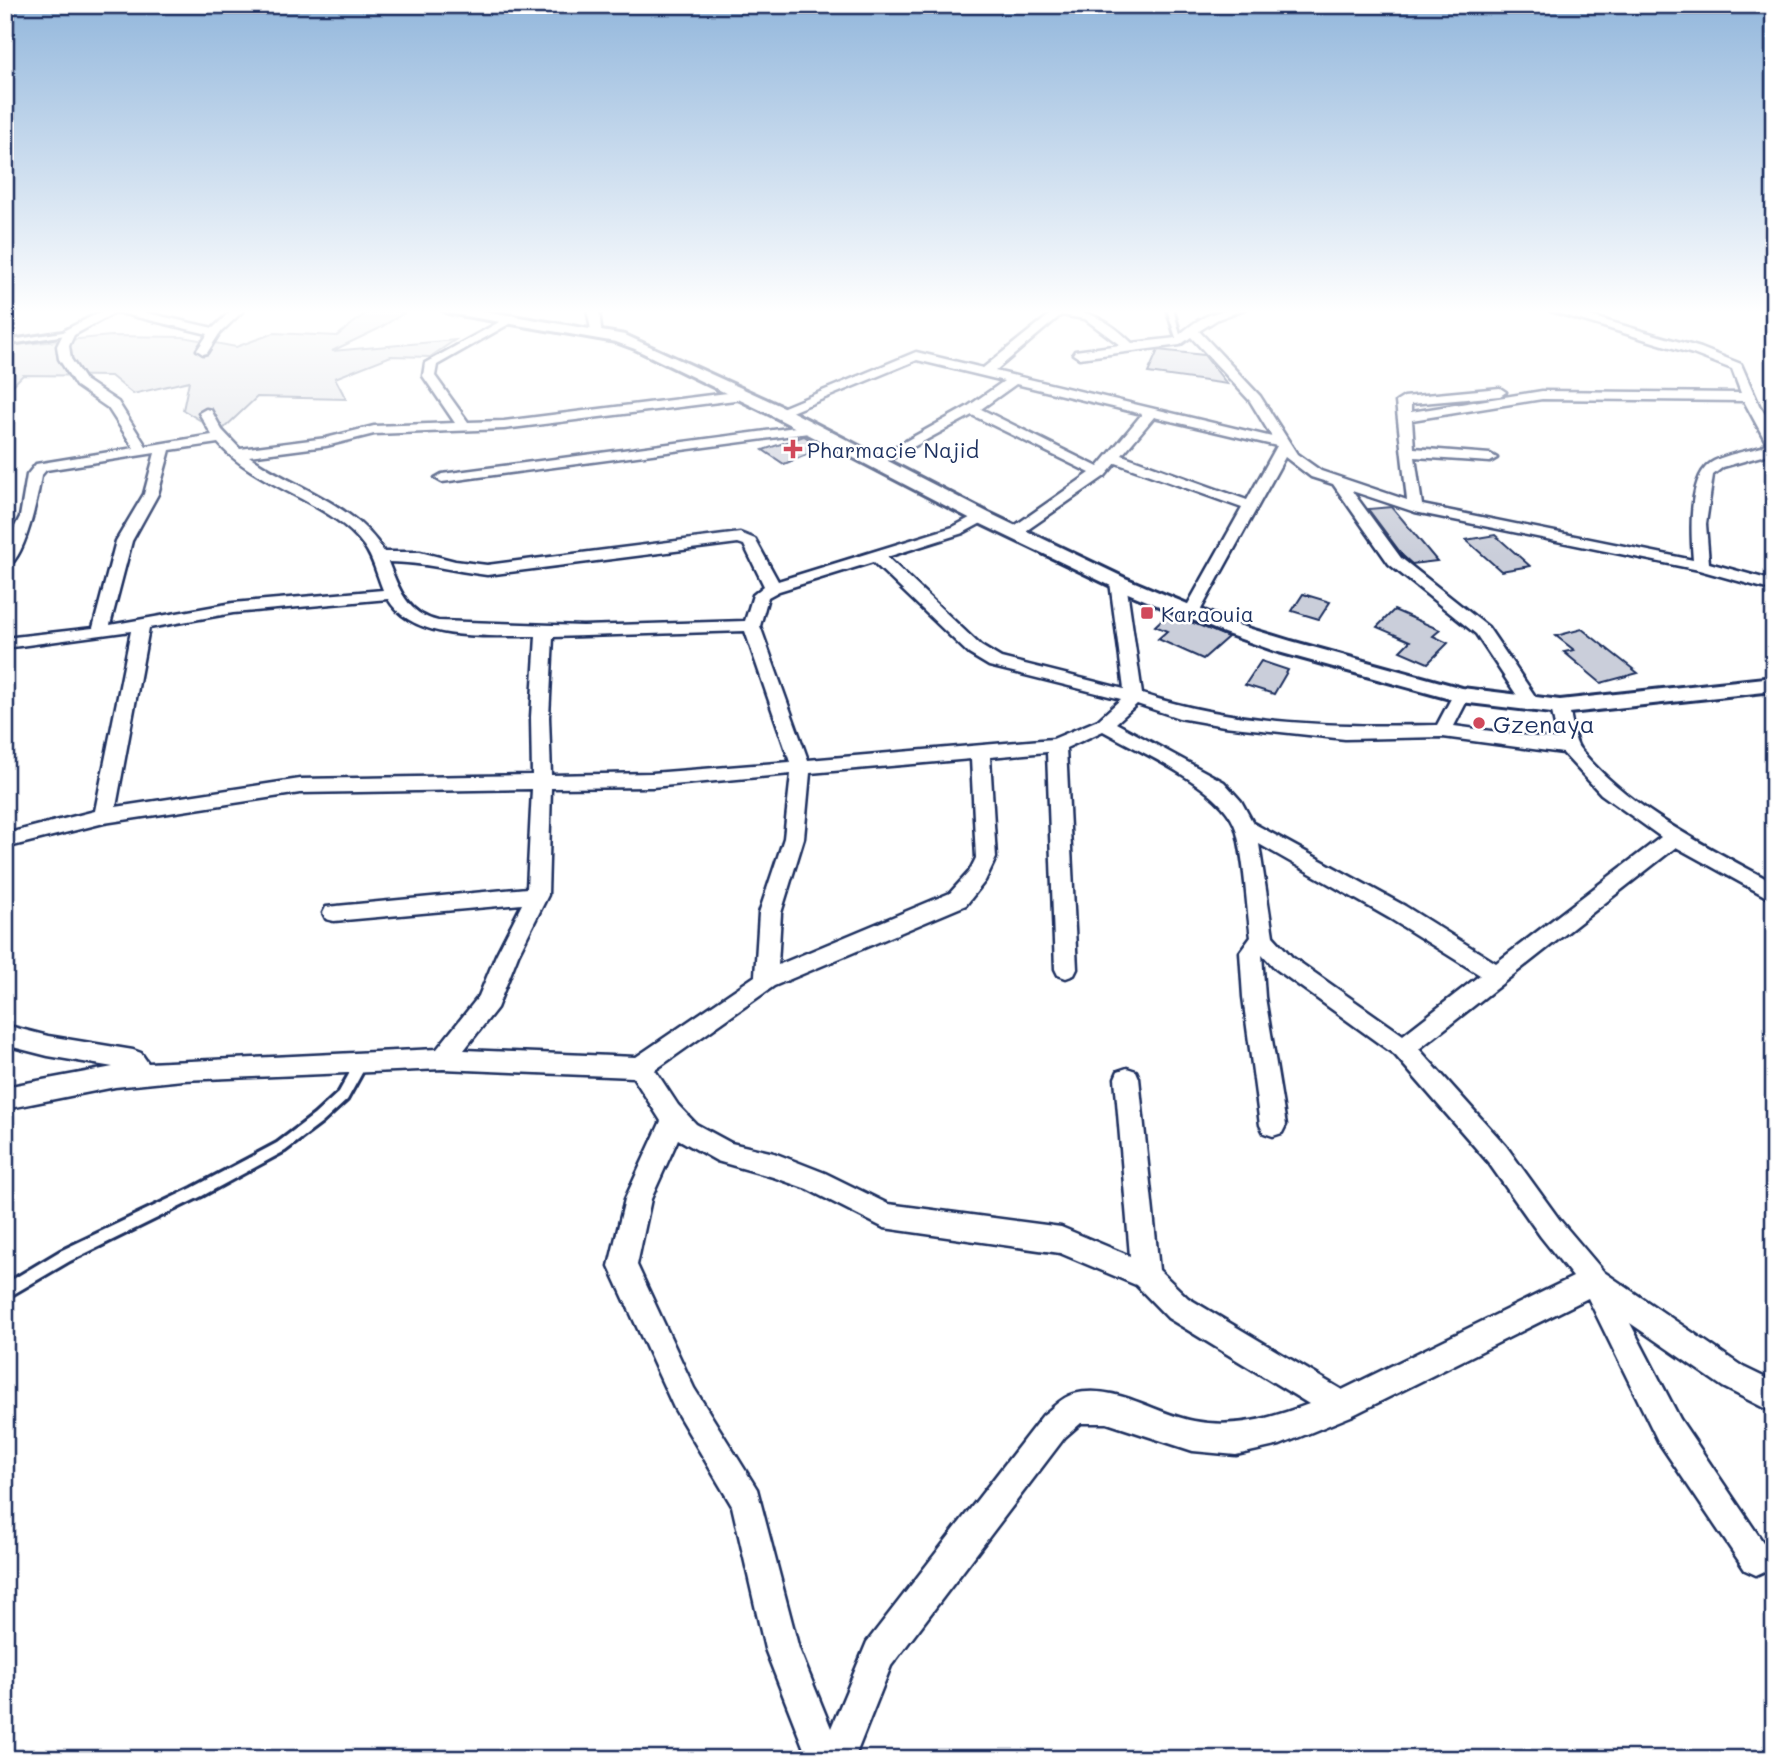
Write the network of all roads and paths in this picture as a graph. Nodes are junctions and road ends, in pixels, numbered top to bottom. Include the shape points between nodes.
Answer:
1 (92, 391) edge
2 (440, 391) edge
3 (735, 391) edge
4 (828, 391) edge
5 (997, 391) edge
6 (1067, 391) edge
7 (1248, 391) edge
8 (1490, 391) edge
9 (1497, 391) edge
10 (1747, 391) edge
11 (743, 395) junction
12 (1749, 397) junction
13 (972, 410) junction
14 (1152, 411) junction
15 (779, 412) junction
16 (206, 413) dead end
17 (465, 427) junction
18 (811, 429) junction
19 (220, 439) junction
20 (1286, 444) junction
21 (163, 449) junction
22 (144, 452) junction
23 (1409, 453) junction
24 (236, 454) junction
25 (1113, 457) junction
26 (1490, 458) dead end
27 (875, 462) junction
28 (1101, 472) junction
29 (442, 478) dead end
30 (1338, 482) junction
31 (1251, 506) junction
32 (1415, 508) junction
33 (982, 517) junction
34 (1015, 532) junction
35 (875, 555) junction
36 (377, 557) junction
37 (5, 563) edge
38 (1700, 566) junction
39 (1118, 583) junction
40 (1774, 586) edge
41 (773, 588) junction
42 (391, 594) junction
43 (1191, 613) junction
44 (141, 625) junction
45 (752, 626) junction
46 (100, 632) junction
47 (545, 633) junction
48 (5, 643) edge
49 (1771, 688) edge
50 (1461, 695) junction
51 (1134, 697) junction
52 (1532, 705) junction
53 (1560, 707) junction
54 (1104, 723) junction
55 (1443, 732) junction
56 (1056, 745) junction
57 (1569, 748) junction
58 (981, 753) junction
59 (801, 766) junction
60 (541, 782) junction
61 (104, 817) junction
62 (1246, 828) junction
63 (1675, 837) junction
64 (5, 841) edge
65 (1774, 893) edge
66 (537, 895) junction
67 (334, 913) dead end
68 (1262, 939) junction
69 (1066, 968) dead end
70 (1496, 974) junction
71 (766, 980) junction
72 (5, 1035) edge
73 (1403, 1048) junction
74 (443, 1059) junction
75 (362, 1062) junction
76 (640, 1067) junction
77 (142, 1074) junction
78 (1127, 1078) dead end
79 (5, 1098) edge
80 (674, 1119) junction
81 (1272, 1125) dead end
82 (1146, 1276) junction
83 (1594, 1281) junction
84 (5, 1292) edge
85 (1774, 1398) edge
86 (1341, 1406) junction
87 (1756, 1559) dead end
88 (826, 1759) edge
89 (836, 1759) edge

1 - 22 street via 113,405
2 - 17 street
3 - 11 street
4 - 15 street
5 - 13 street
6 - 14 street
7 - 20 street
8 - 23 street via 1403,402
9 - 12 street via 1518,399 1576,394
10 - 12 street
11 - 15 street
11 - 17 street
12 - 38 street via 1773,442 1768,450 1718,464 1706,474 1698,524
13 - 27 street
13 - 28 street
14 - 20 street
14 - 25 street
15 - 18 street
16 - 19 street
17 - 24 street via 374,430 326,442
18 - 27 street
18 - 29 street
19 - 21 street
19 - 24 street
20 - 30 street via 1292,457
20 - 31 street
21 - 22 street
21 - 46 street via 151,494 124,541
22 - 37 street via 36,471 27,517
23 - 26 street
23 - 32 street
24 - 36 street via 338,515 373,546
25 - 28 street
25 - 31 street
27 - 33 street
28 - 34 street
30 - 32 street
30 - 52 street via 1395,561 1482,631
31 - 43 street
32 - 38 street
33 - 34 street
33 - 35 street via 958,530
34 - 39 street
35 - 41 street
35 - 51 street via 975,650 995,662
36 - 41 street via 420,557 487,570 740,538 750,542
36 - 42 street
38 - 40 street
39 - 43 street
39 - 51 street
41 - 45 street via 761,595
42 - 44 street via 233,608
42 - 47 street via 413,618 424,623
43 - 50 street via 1283,646
44 - 46 street
44 - 61 street
45 - 47 street
45 - 59 street
46 - 48 street
47 - 60 street
49 - 53 street
50 - 52 street
50 - 55 street
51 - 54 street
51 - 55 street via 1179,712 1277,728
52 - 53 street
53 - 57 street
54 - 56 street
54 - 62 street via 1217,787
55 - 57 street
56 - 58 street
56 - 69 street
57 - 63 street via 1608,789
58 - 59 street
58 - 71 street via 986,858 978,876 958,899
59 - 60 street via 652,780
59 - 71 street via 794,838 769,912
60 - 61 street via 300,786
60 - 66 street
61 - 64 street
62 - 68 street
62 - 70 street via 1397,912
63 - 65 street
63 - 70 street
66 - 67 street
66 - 74 street via 489,1001
68 - 73 street via 1284,962
68 - 81 street via 1251,951
70 - 73 street
71 - 76 street
72 - 77 street via 133,1060
73 - 83 street via 1497,1154
74 - 75 street
74 - 76 street
75 - 77 street
75 - 84 lane via 342,1096 281,1147 65,1256
76 - 80 street
77 - 79 street
78 - 82 street
80 - 82 street via 687,1132 726,1153 816,1181 884,1216 1061,1240
80 - 88 street via 638,1199 623,1266 684,1398 746,1500 782,1649
82 - 86 street via 1178,1308
83 - 85 street via 1734,1377
83 - 86 street
83 - 87 street via 1669,1430
86 - 89 street via 1280,1430 1236,1440 1193,1436 1107,1408 1076,1408 1054,1426 879,1654

